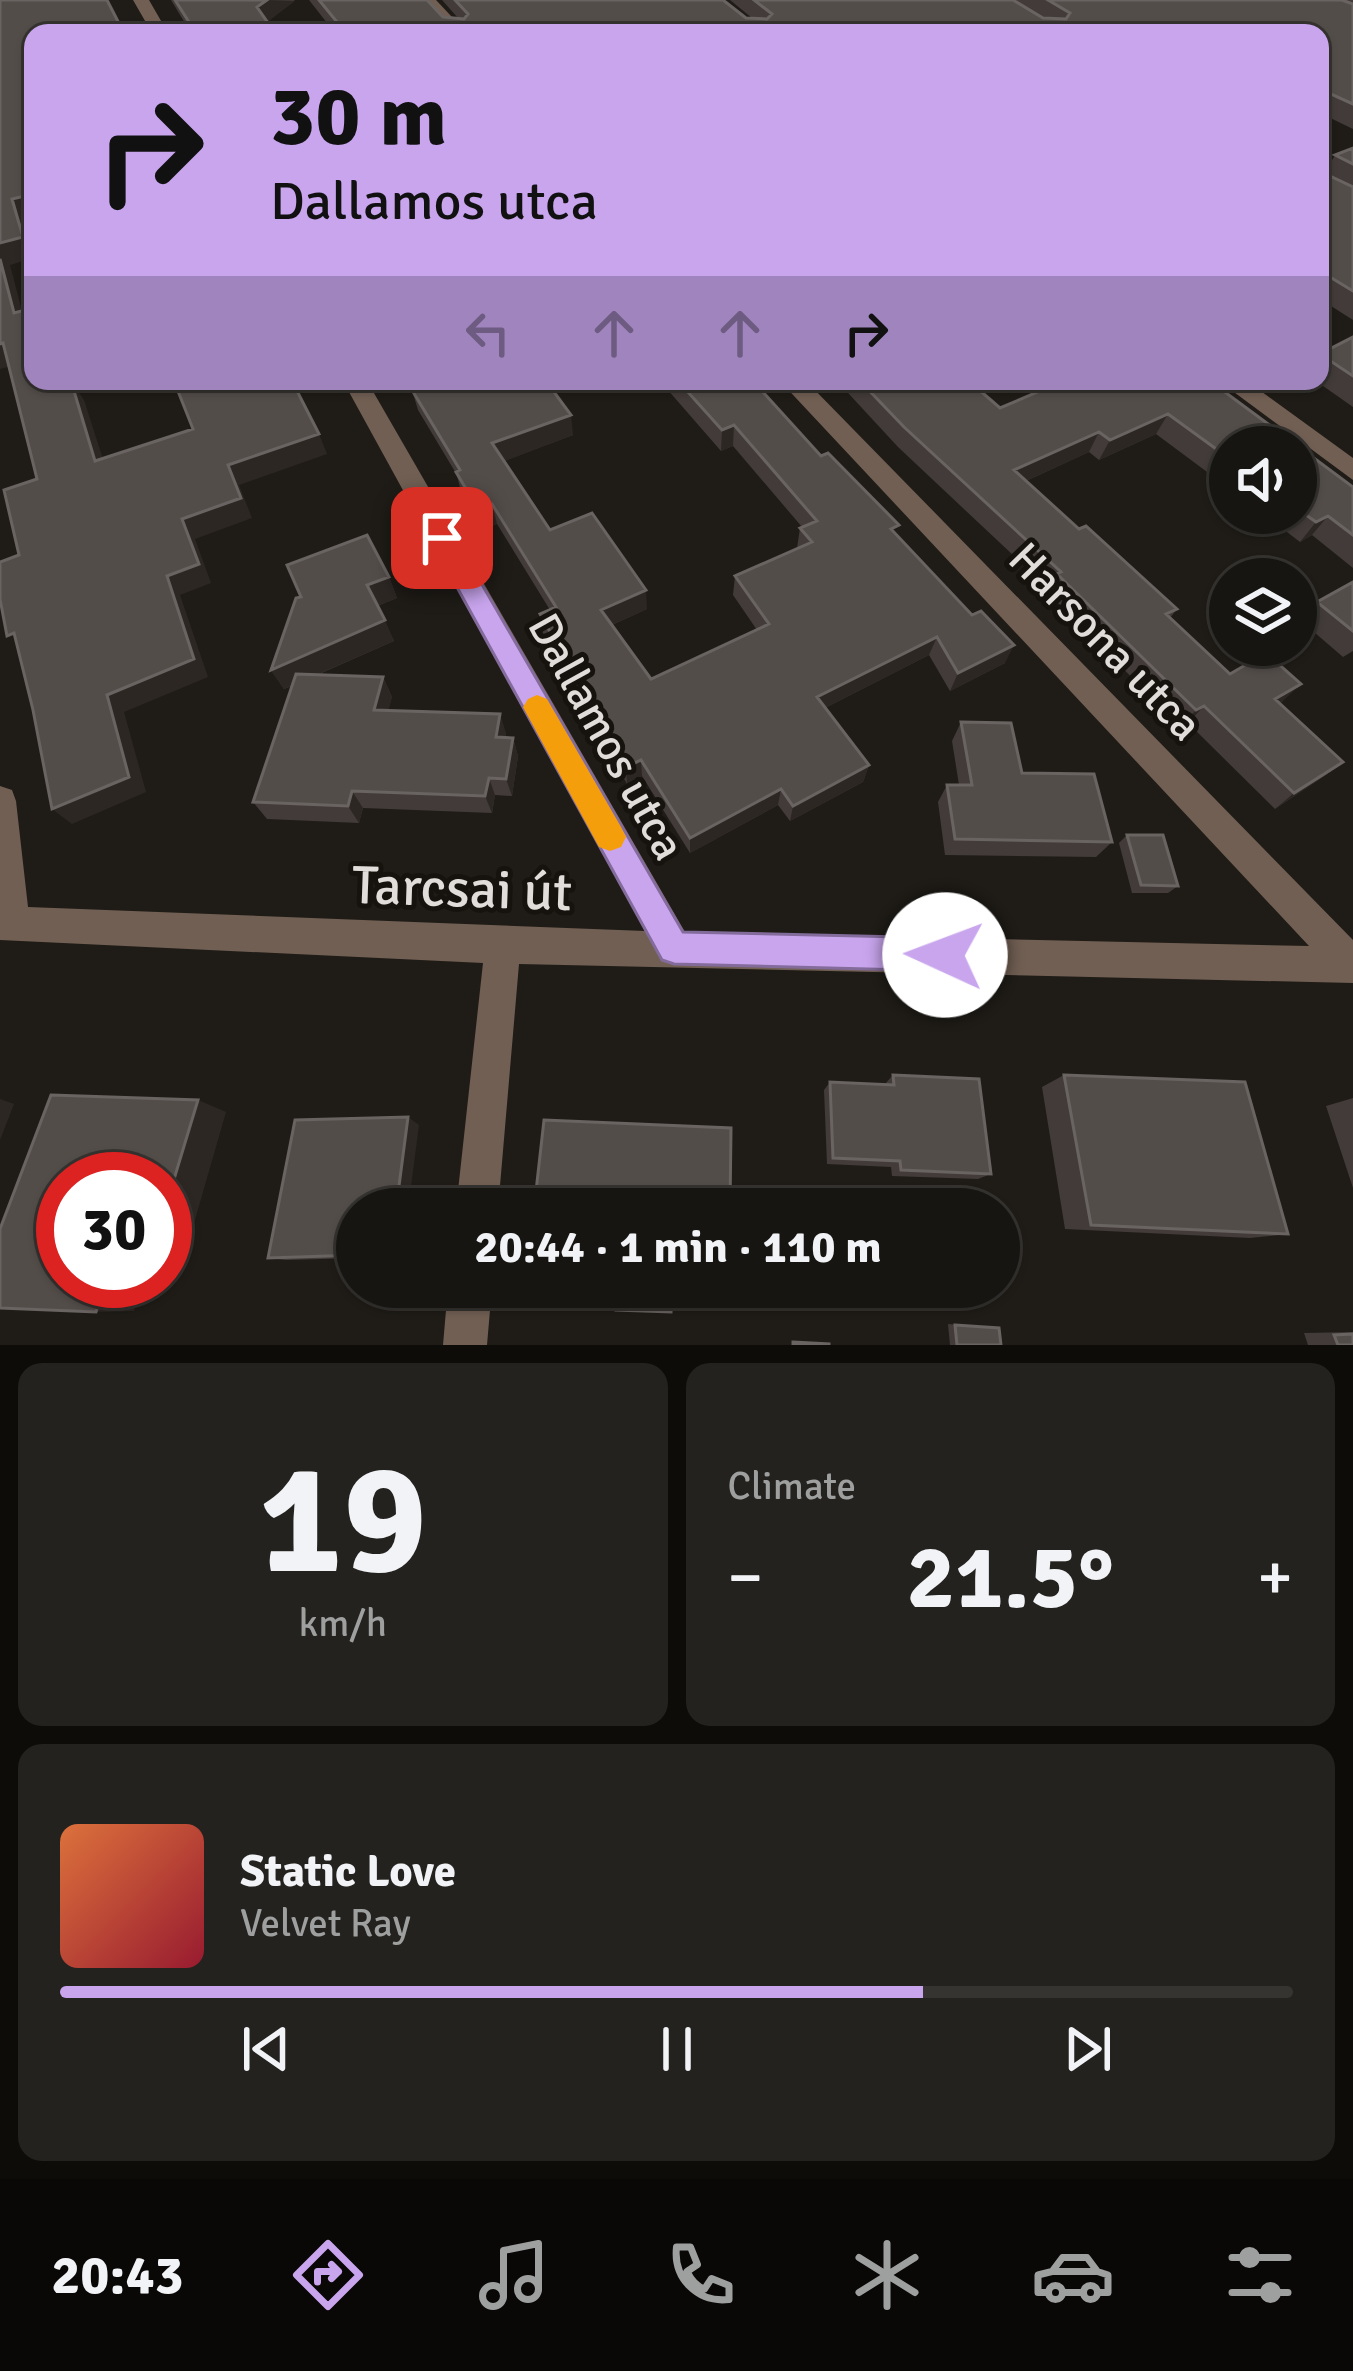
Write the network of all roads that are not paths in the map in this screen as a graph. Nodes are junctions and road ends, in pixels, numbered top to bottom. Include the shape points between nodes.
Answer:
1 (428, 0) edge
2 (451, 24) edge
3 (360, 390) edge
4 (802, 390) edge
5 (1243, 390) edge
6 (1353, 471) edge
7 (0, 801) edge
8 (6, 924) edge
9 (503, 946) junction
10 (674, 948) junction
11 (1352, 965) edge
12 (479, 1188) edge
13 (469, 1308) edge
14 (466, 1345) edge

1 - 2 street
3 - 10 street, Dallamos utca
4 - 11 street, Harsona utca
5 - 6 street
7 - 8 street
8 - 9 street, Tarcsai út
9 - 10 street, Tarcsai út
9 - 12 street
10 - 11 street, Tarcsai út
13 - 14 street

